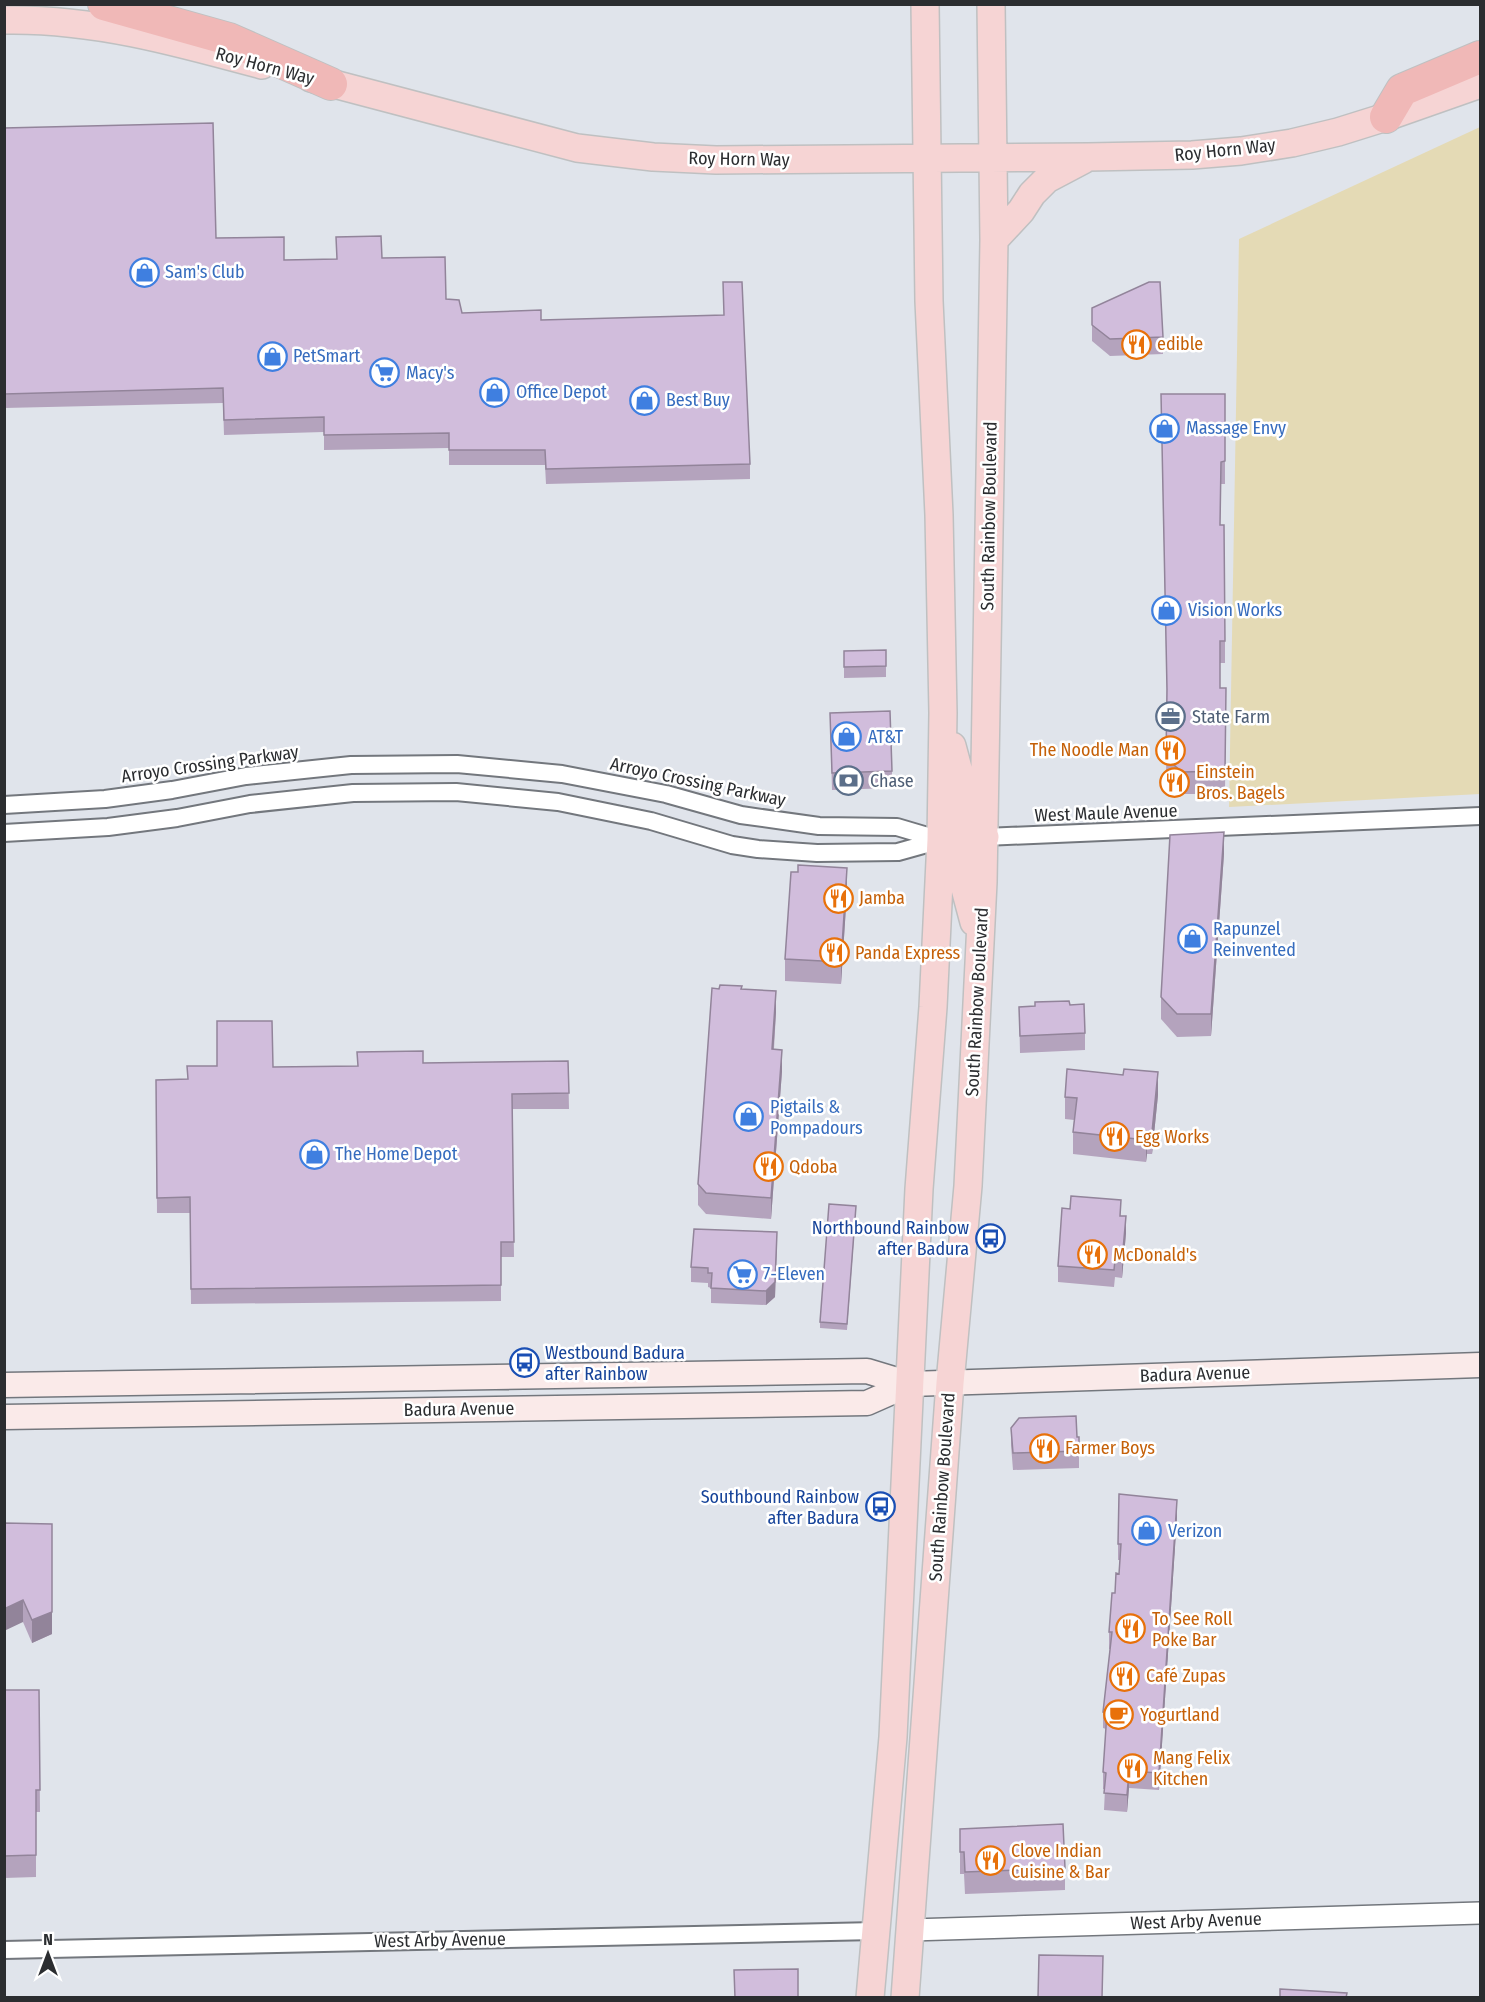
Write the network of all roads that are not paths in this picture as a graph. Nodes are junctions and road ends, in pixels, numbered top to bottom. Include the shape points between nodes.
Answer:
1 (104, 4) edge
2 (925, 4) edge
3 (991, 4) edge
4 (4, 20) edge
5 (1480, 57) edge
6 (331, 84) junction
7 (1480, 84) edge
8 (1386, 117) junction
9 (1088, 158) junction
10 (926, 159) junction
11 (992, 159) junction
12 (994, 240) junction
13 (943, 713) junction
14 (4, 805) edge
15 (1480, 816) edge
16 (4, 833) edge
17 (985, 837) junction
18 (941, 840) junction
19 (980, 943) junction
20 (1480, 1365) edge
21 (614, 1375) junction
22 (950, 1383) junction
23 (910, 1384) junction
24 (4, 1385) edge
25 (614, 1407) junction
26 (4, 1417) edge
27 (890, 1774) junction
28 (1480, 1913) edge
29 (876, 1930) junction
30 (910, 1930) junction
31 (4, 1950) edge
32 (870, 1998) edge
33 (894, 1998) edge
34 (905, 1998) edge

1 - 6 highway via 229,39
2 - 10 main road, South Rainbow Boulevard
3 - 11 main road, South Rainbow Boulevard
4 - 6 main road, Roy Horn Way via 60,22 160,38
5 - 8 highway via 1402,90
6 - 10 main road, Roy Horn Way via 578,148 716,160
7 - 8 main road, Roy Horn Way
8 - 9 main road, Roy Horn Way via 1292,143 1241,151
9 - 11 main road, Roy Horn Way
9 - 12 main road via 1047,179
10 - 11 main road, Roy Horn Way
10 - 13 main road, South Rainbow Boulevard
11 - 12 main road, South Rainbow Boulevard
12 - 17 main road, South Rainbow Boulevard
13 - 17 main road via 964,791 965,818 969,827
13 - 18 main road, South Rainbow Boulevard
14 - 18 street, Arroyo Crossing Parkway via 105,799 246,776 351,765 457,764 562,774 666,794 741,815 819,826 897,827
15 - 17 street, West Maule Avenue
16 - 18 street via 108,827 250,804 353,793 456,792 558,802 758,849 898,852
17 - 19 main road, South Rainbow Boulevard
18 - 19 main road via 954,840 963,852 963,881
18 - 23 main road, South Rainbow Boulevard
19 - 22 main road, South Rainbow Boulevard via 968,1186
20 - 22 main road, Badura Avenue
21 - 23 main road, Badura Avenue via 867,1371
21 - 24 main road, Badura Avenue
21 - 25 main road
22 - 23 main road, Badura Avenue
22 - 30 main road, South Rainbow Boulevard
23 - 25 main road, Badura Avenue via 867,1403
23 - 27 main road, South Rainbow Boulevard
25 - 26 main road, Badura Avenue
27 - 29 main road, South Rainbow Boulevard
27 - 30 main road via 898,1834 897,1889
28 - 30 street, West Arby Avenue
29 - 31 street, West Arby Avenue
29 - 32 main road, South Rainbow Boulevard
29 - 33 main road via 890,1949
30 - 34 main road, South Rainbow Boulevard

